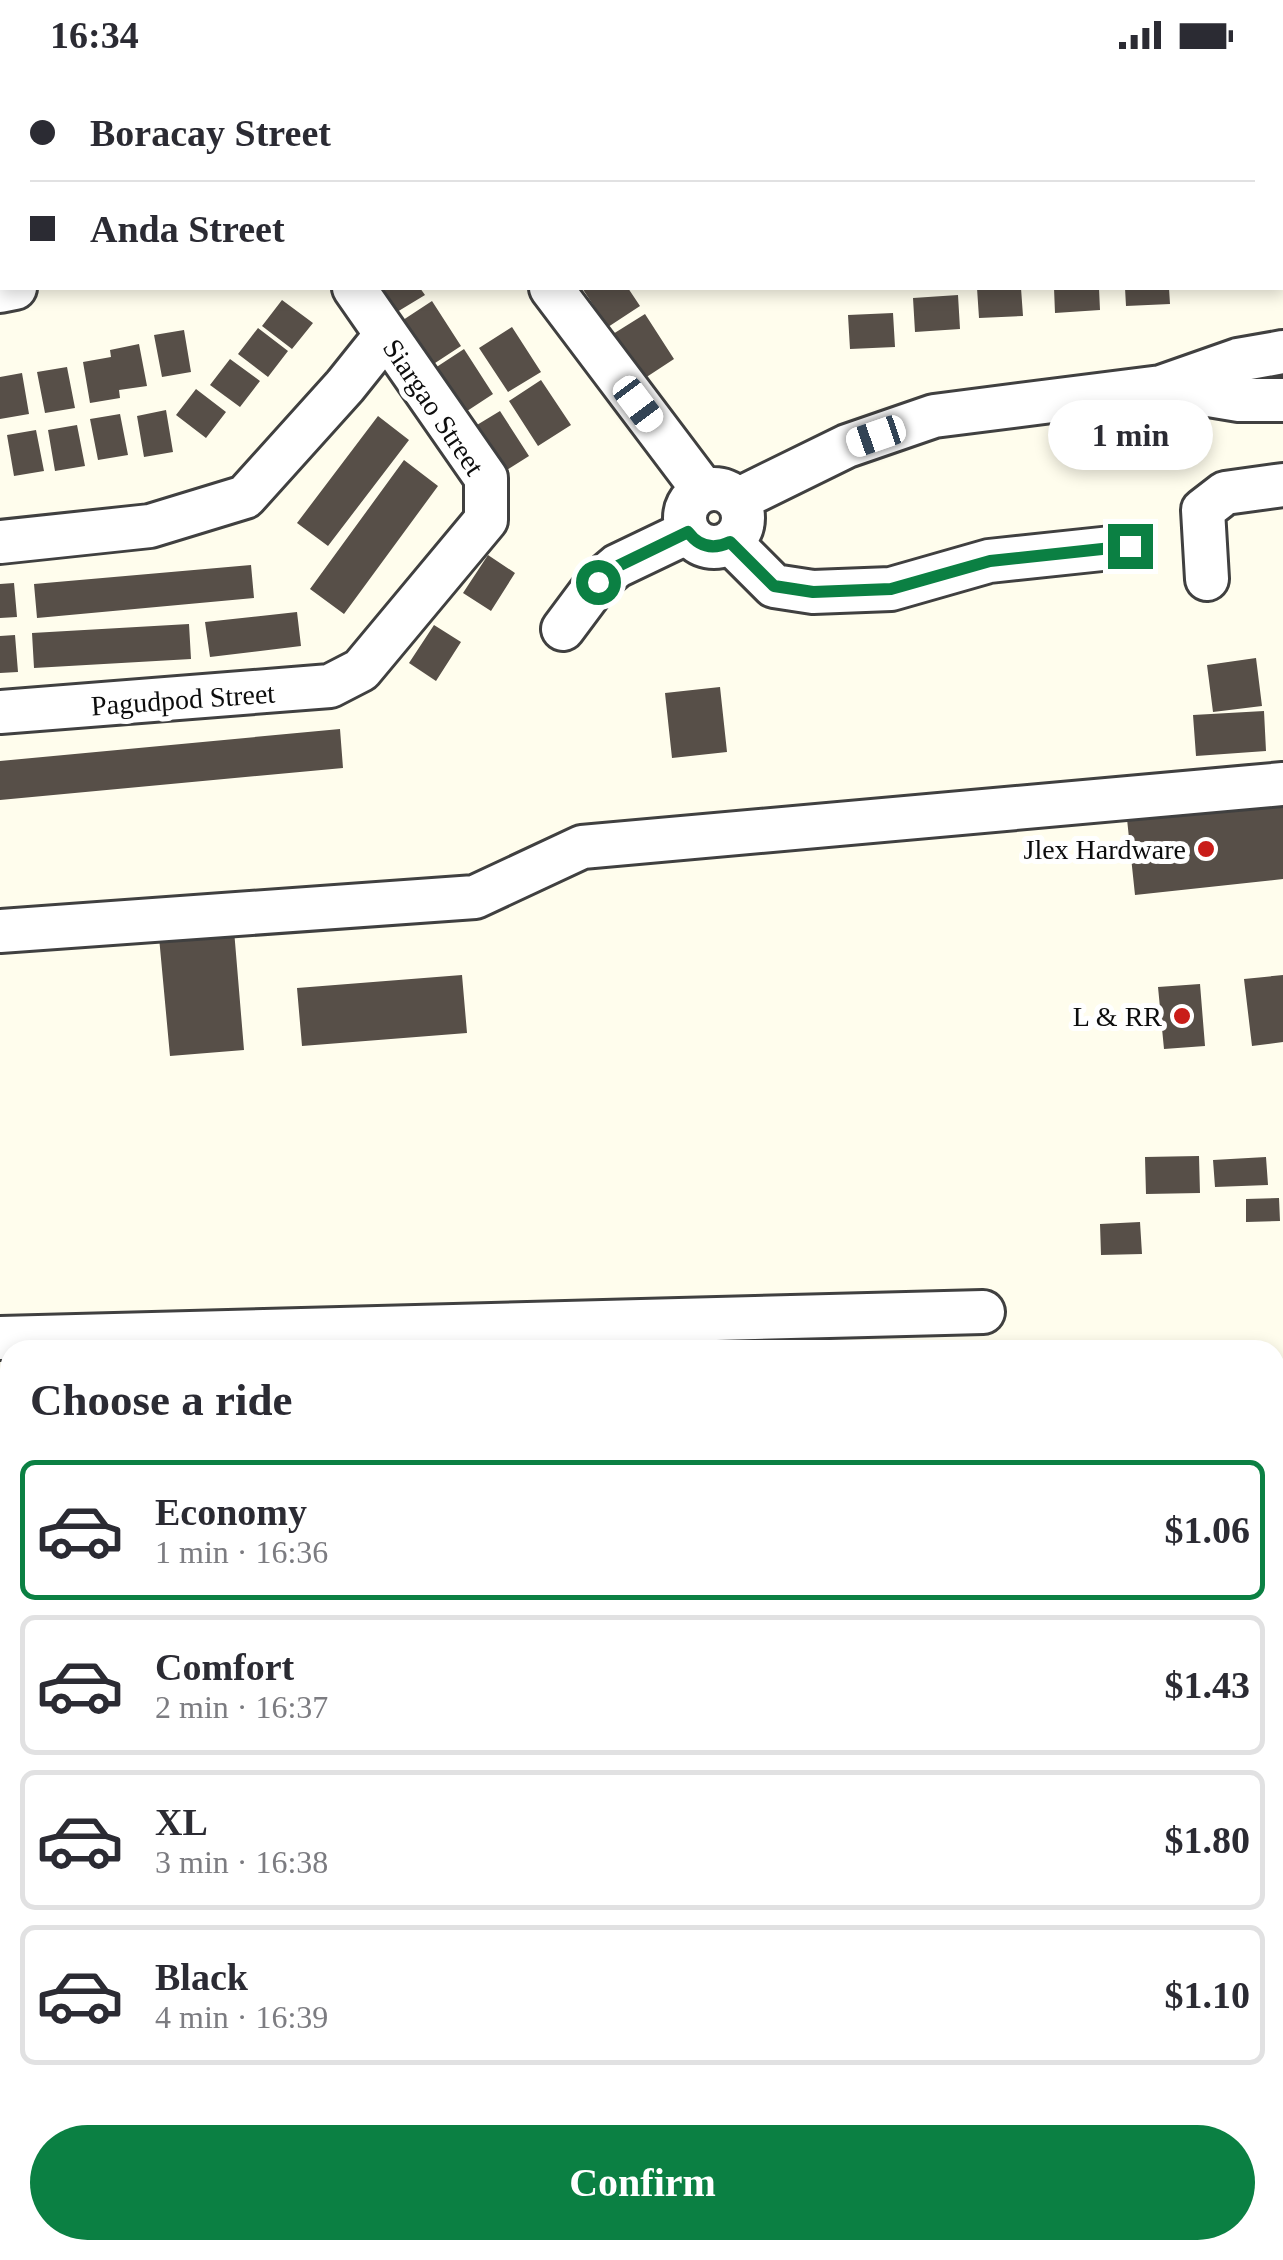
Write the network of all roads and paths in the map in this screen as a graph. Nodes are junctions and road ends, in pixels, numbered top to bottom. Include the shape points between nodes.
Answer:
1 (355, 290) edge
2 (553, 290) edge
3 (385, 336) junction
4 (1283, 352) edge
5 (1161, 388) junction
6 (1283, 400) edge
7 (1283, 485) edge
8 (720, 496) junction
9 (688, 532) junction
10 (0, 542) edge
11 (730, 542) junction
12 (1130, 546) dead end
13 (1207, 579) dead end
14 (563, 629) dead end
15 (362, 670) joint
16 (0, 712) edge
17 (1283, 784) edge
18 (0, 932) edge
19 (983, 1312) dead end
20 (819, 1333) edge
21 (519, 1337) edge
22 (0, 1338) edge
23 (220, 1340) edge

1 - 3 street, Siargao Street
2 - 8 street
3 - 10 street via 245,497 150,526
3 - 15 street, Siargao Street via 486,478 486,520
4 - 5 street via 1238,360
5 - 6 street
5 - 8 street via 934,416
7 - 13 street via 1225,493 1202,510
8 - 9 street via 689,504
8 - 11 street via 743,518
9 - 11 street via 702,545
9 - 14 street via 618,566
11 - 12 street via 774,586 813,592 891,589 990,561
15 - 16 street, Pagudpod Street via 330,686
17 - 18 street via 582,848 475,898
19 - 20 street
20 - 21 street
21 - 23 street
22 - 23 street

